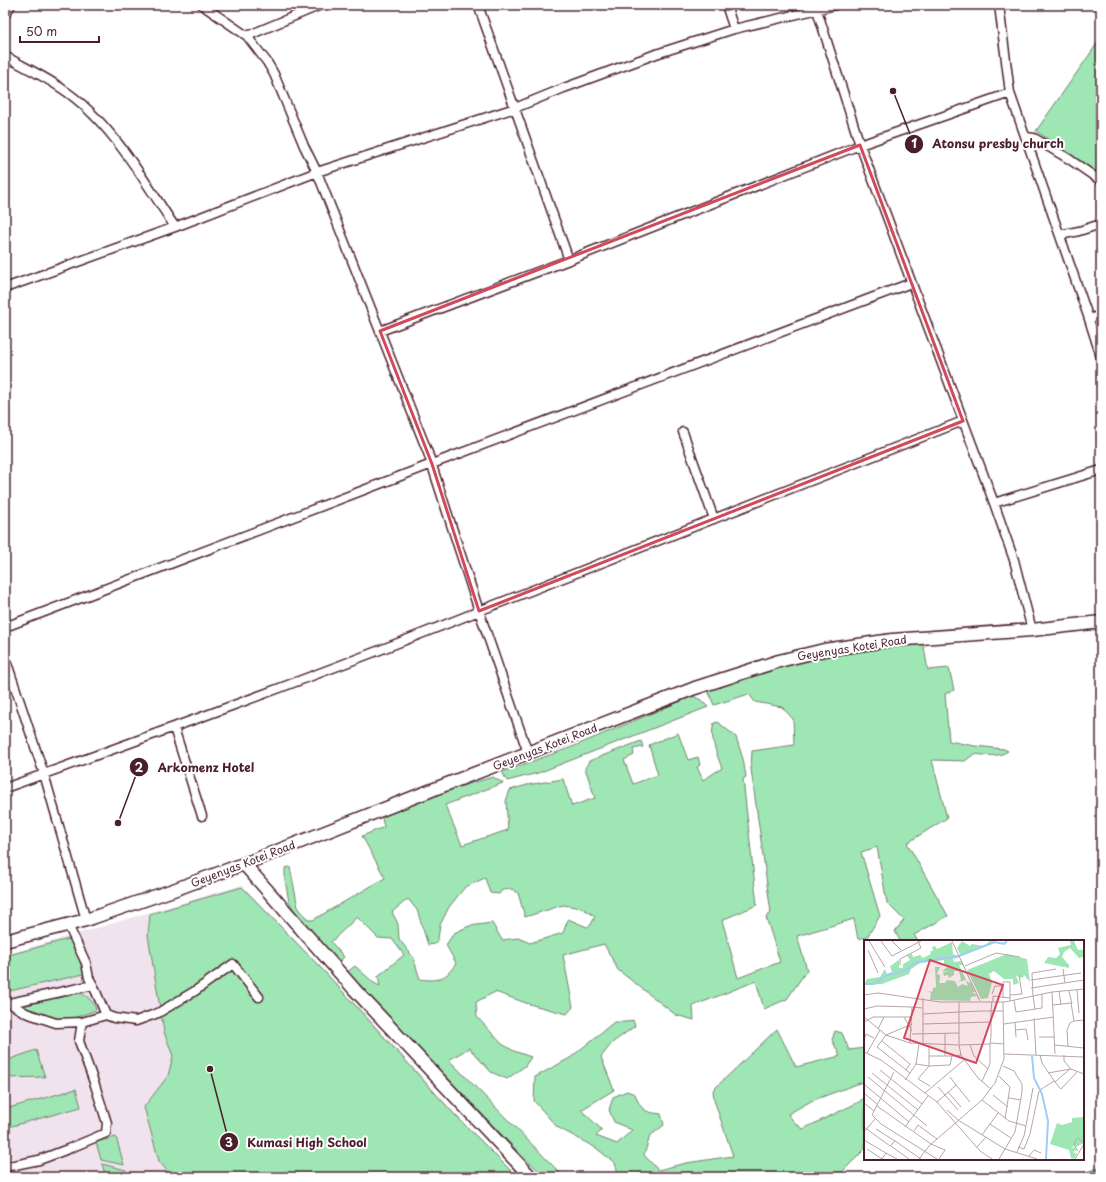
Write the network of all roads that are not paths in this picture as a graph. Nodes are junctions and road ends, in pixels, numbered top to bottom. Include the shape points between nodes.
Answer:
1 (11, 5) edge
2 (202, 5) edge
3 (321, 5) edge
4 (478, 5) edge
5 (726, 5) edge
6 (836, 5) edge
7 (1000, 5) edge
8 (817, 10) junction
9 (5, 15) edge
10 (734, 29) junction
11 (247, 36) junction
12 (5, 56) edge
13 (1010, 93) junction
14 (515, 108) junction
15 (1026, 137) junction
16 (860, 145) junction
17 (317, 172) junction
18 (1101, 181) edge
19 (1101, 224) edge
20 (175, 227) junction
21 (1060, 235) junction
22 (569, 260) junction
23 (911, 283) junction
24 (5, 288) edge
25 (1101, 315) edge
26 (1090, 319) junction
27 (380, 331) junction
28 (1101, 357) edge
29 (963, 421) junction
30 (684, 432) dead end
31 (432, 464) junction
32 (1101, 470) edge
33 (994, 503) junction
34 (714, 519) junction
35 (479, 611) junction
36 (1101, 622) edge
37 (5, 627) edge
38 (1032, 630) junction
39 (5, 657) edge
40 (174, 728) junction
41 (528, 753) junction
42 (44, 774) junction
43 (5, 788) edge
44 (202, 816) dead end
45 (244, 864) junction
46 (86, 920) junction
47 (68, 926) junction
48 (5, 941) edge
49 (93, 985) junction
50 (259, 997) dead end
51 (7, 1004) edge
52 (106, 1015) junction
53 (82, 1022) junction
54 (5, 1168) edge
55 (532, 1177) edge

1 - 9 street
2 - 11 street
3 - 11 street
4 - 14 street
5 - 10 street
6 - 8 street
7 - 13 street
8 - 10 street
8 - 16 street
10 - 14 street via 656,54
11 - 17 street via 274,74
12 - 20 street via 61,88 94,115 132,164
13 - 15 street
13 - 16 street
14 - 17 street
14 - 22 street
15 - 18 street via 1034,138
15 - 21 street
16 - 22 street
16 - 23 street
17 - 20 street
17 - 27 street
19 - 21 street
20 - 24 street
21 - 26 street
22 - 27 street
23 - 29 street
23 - 31 street
25 - 26 street
26 - 28 street
27 - 31 street
29 - 33 street
29 - 34 street
30 - 34 street
31 - 35 street
31 - 37 street
32 - 33 street
33 - 38 street via 1014,560
34 - 35 street
35 - 40 street via 357,660
35 - 41 street
36 - 38 street, Geyenyas Kotei Road
38 - 41 street, Geyenyas Kotei Road via 892,640 802,655 695,688
39 - 42 street
40 - 42 street
40 - 44 street
41 - 45 street, Geyenyas Kotei Road
42 - 43 street
42 - 46 street
45 - 46 street, Geyenyas Kotei Road
45 - 55 street via 355,990
46 - 47 street, Geyenyas Kotei Road
47 - 48 street, Geyenyas Kotei Road
47 - 49 street via 86,963 88,978
49 - 51 street
49 - 52 street
50 - 52 street via 233,964 196,991 158,1013 136,1021
51 - 53 street via 56,1023
52 - 53 street
53 - 54 street via 79,1041 107,1123 106,1133 39,1160

